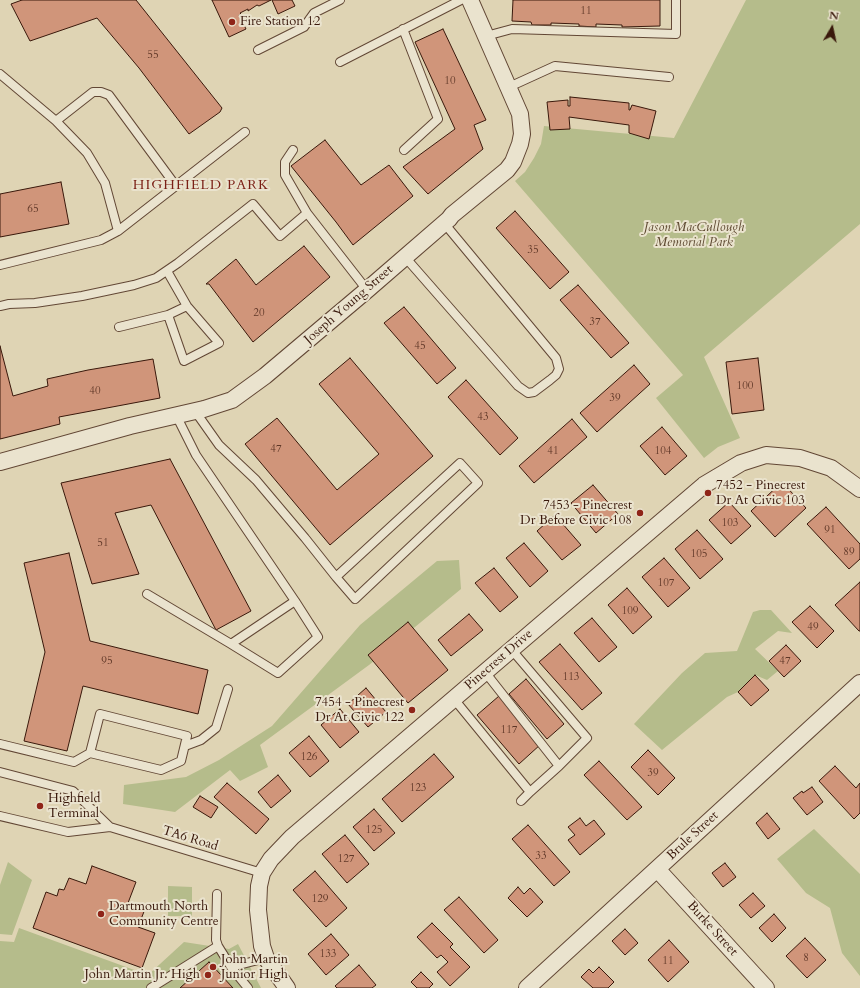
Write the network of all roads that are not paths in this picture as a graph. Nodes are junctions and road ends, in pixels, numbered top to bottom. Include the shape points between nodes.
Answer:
1 (340, 0) edge
2 (461, 0) edge
3 (470, 0) edge
4 (676, 0) edge
5 (403, 29) junction
6 (486, 36) junction
7 (258, 50) dead end
8 (340, 62) dead end
9 (0, 74) edge
10 (670, 77) dead end
11 (509, 88) junction
12 (56, 121) junction
13 (245, 132) dead end
14 (293, 150) dead end
15 (404, 150) dead end
16 (176, 186) junction
17 (307, 213) junction
18 (444, 223) junction
19 (118, 231) junction
20 (405, 257) junction
21 (0, 265) edge
22 (167, 271) junction
23 (368, 290) junction
24 (0, 306) edge
25 (187, 306) junction
26 (168, 315) junction
27 (119, 327) dead end
28 (195, 411) junction
29 (176, 415) junction
30 (0, 462) edge
31 (860, 489) edge
32 (336, 577) junction
33 (148, 594) dead end
34 (295, 601) junction
35 (231, 644) junction
36 (511, 649) junction
37 (485, 672) junction
38 (860, 683) edge
39 (228, 690) dead end
40 (454, 699) junction
41 (0, 744) edge
42 (185, 746) junction
43 (90, 753) junction
44 (559, 766) junction
45 (0, 772) edge
46 (530, 792) junction
47 (521, 801) dead end
48 (0, 816) edge
49 (110, 827) junction
50 (657, 869) junction
51 (262, 873) junction
52 (217, 894) dead end
53 (218, 946) junction
54 (266, 958) junction
55 (231, 967) junction
56 (151, 988) edge
57 (248, 988) edge
58 (287, 988) edge
59 (526, 988) edge
60 (766, 988) edge

1 - 7 lane via 314,13 304,27
2 - 5 lane
3 - 6 street, Joseph Young Street
4 - 6 lane via 676,34 512,29
5 - 8 lane
5 - 15 lane via 438,119
6 - 11 street, Joseph Young Street
9 - 12 lane
10 - 11 lane via 555,66
11 - 18 street, Joseph Young Street via 522,124 517,153 507,170
12 - 16 lane via 93,92 109,95
12 - 19 lane via 87,153 105,183
13 - 16 lane
14 - 17 lane via 285,162 285,175
16 - 19 lane
17 - 22 lane via 280,236 253,204
17 - 23 lane
18 - 20 street, Joseph Young Street
18 - 20 lane via 556,358 559,369 556,375 534,392 528,393 518,386
19 - 21 lane via 101,240
20 - 23 street, Joseph Young Street
22 - 24 lane via 156,278 127,286 66,298
22 - 25 lane
23 - 28 street, Joseph Young Street via 266,376 232,400
25 - 26 lane
25 - 26 lane via 219,343 184,361
26 - 27 lane
28 - 29 street, Joseph Young Street
28 - 32 lane via 219,445 256,480
29 - 30 street, Joseph Young Street
29 - 34 lane via 196,455
31 - 36 street, Pinecrest Drive via 831,468 800,458 766,455 741,463 704,485
32 - 32 lane via 460,463 478,483 355,599
33 - 35 lane
34 - 35 lane
34 - 35 lane via 318,637 278,673
36 - 37 street, Pinecrest Drive
36 - 44 lane via 587,738
37 - 40 street, Pinecrest Drive
37 - 44 lane
38 - 50 street, Brule Street
39 - 42 lane via 216,728 201,740
40 - 46 lane
40 - 51 street, Pinecrest Drive via 292,837 271,859
41 - 43 lane via 74,762
42 - 43 lane via 182,761 161,770
42 - 43 lane via 187,736 100,714
44 - 46 lane
45 - 49 lane, TA6 Road via 73,791
46 - 47 lane
48 - 49 lane, TA6 Road via 68,832
49 - 51 lane, TA6 Road
50 - 59 street, Brule Street
50 - 60 street, Burke Street
51 - 54 street, Pinecrest Drive via 258,910
52 - 53 lane
53 - 55 lane
53 - 56 lane
54 - 55 lane
54 - 58 street, Pinecrest Drive
55 - 57 lane

